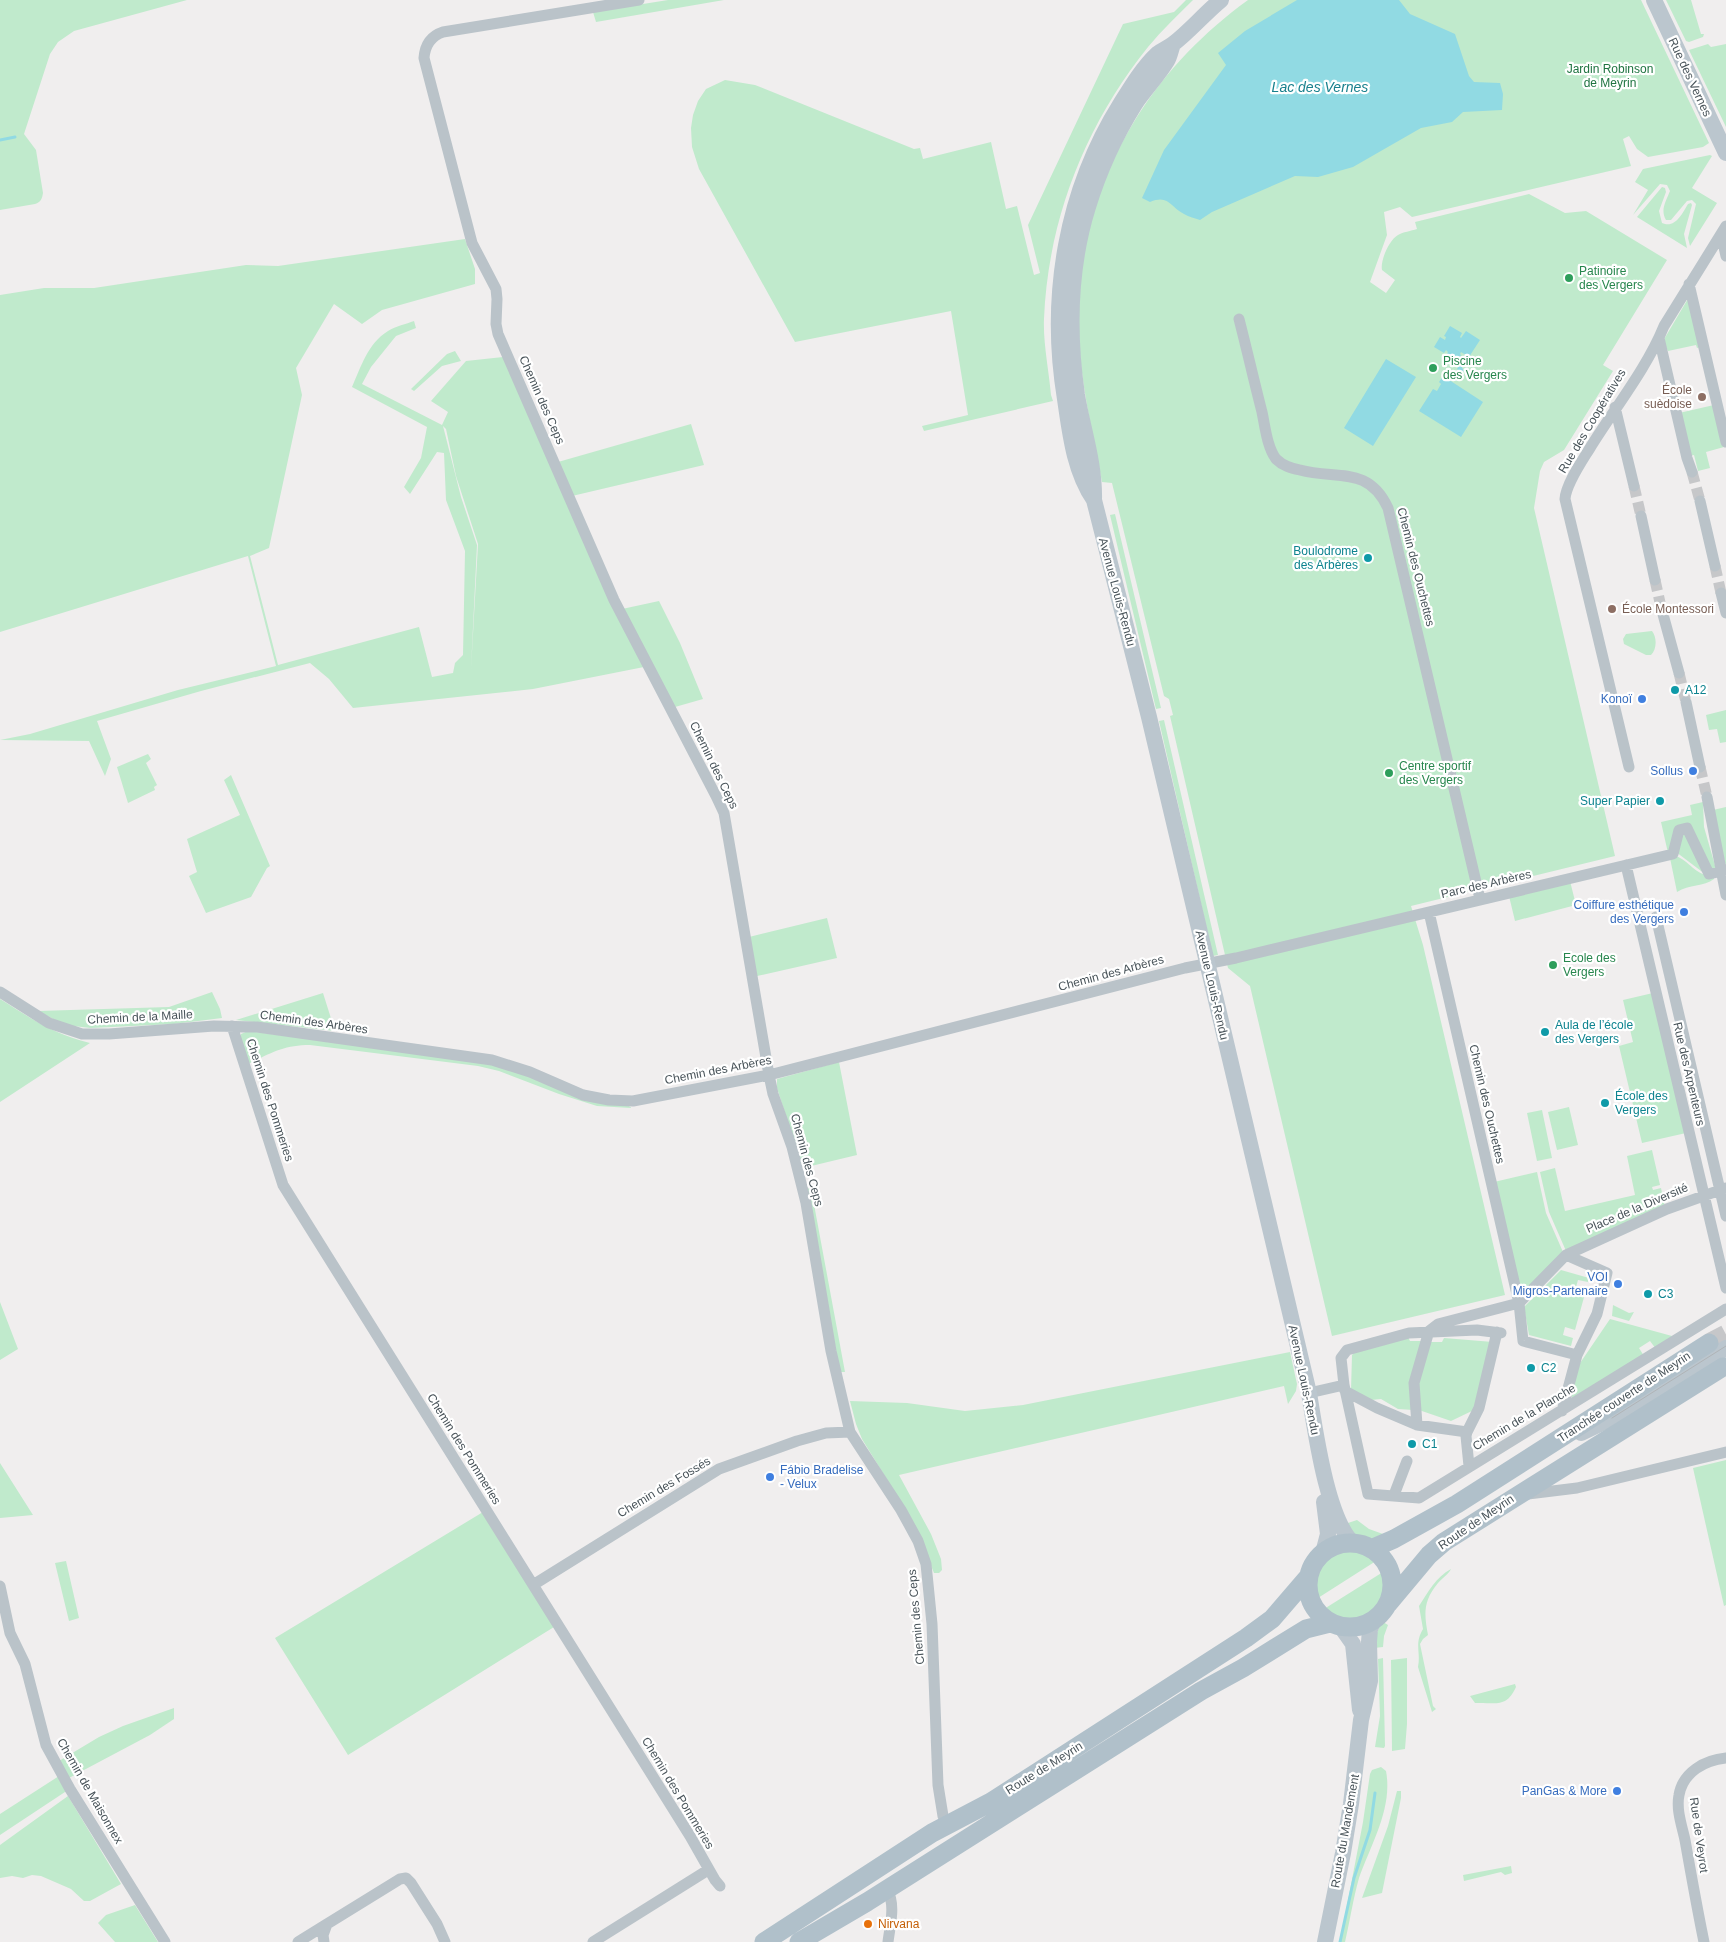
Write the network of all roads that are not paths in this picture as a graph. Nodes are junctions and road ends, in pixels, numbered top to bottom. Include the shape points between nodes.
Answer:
1 (639, 0) edge
2 (1221, 0) edge
3 (1654, 0) edge
4 (1726, 153) edge
5 (1724, 230) edge
6 (1726, 256) edge
7 (1689, 284) junction
8 (1239, 319) dead end
9 (1659, 338) junction
10 (1615, 407) junction
11 (1726, 442) edge
12 (1692, 472) tunnel mouth
13 (1634, 486) tunnel mouth
14 (1700, 501) tunnel mouth
15 (1641, 516) tunnel mouth
16 (1715, 566) tunnel mouth
17 (1655, 580) tunnel mouth
18 (1721, 593) dead end
19 (1661, 607) tunnel mouth
20 (1725, 609) edge
21 (1679, 673) tunnel mouth
22 (1686, 702) tunnel mouth
23 (1630, 767) dead end
24 (1700, 767) tunnel mouth
25 (1707, 797) tunnel mouth
26 (1626, 865) junction
27 (1724, 870) edge
28 (1726, 895) edge
29 (1480, 899) junction
30 (1429, 912) junction
31 (1656, 917) dead end
32 (1206, 964) junction
33 (0, 992) edge
34 (232, 1026) junction
35 (769, 1075) junction
36 (1723, 1189) edge
37 (1704, 1195) junction
38 (1726, 1216) edge
39 (1566, 1255) junction
40 (1726, 1288) edge
41 (1519, 1303) junction
42 (1726, 1309) edge
43 (1429, 1331) junction
44 (1719, 1353) edge
45 (1577, 1355) junction
46 (1344, 1388) junction
47 (1309, 1393) junction
48 (1629, 1410) junction
49 (1562, 1411) junction
50 (1417, 1424) junction
51 (850, 1432) junction
52 (1467, 1432) junction
53 (1539, 1452) junction
54 (1726, 1452) edge
55 (1407, 1461) dead end
56 (1469, 1466) junction
57 (1323, 1473) junction
58 (1552, 1473) junction
59 (1394, 1495) junction
60 (1509, 1500) junction
61 (1362, 1546) junction
62 (1323, 1553) junction
63 (1309, 1576) junction
64 (533, 1585) junction
65 (0, 1586) edge
66 (1388, 1604) junction
67 (1374, 1620) junction
68 (1336, 1625) junction
69 (1361, 1720) junction
70 (1726, 1758) edge
71 (947, 1824) junction
72 (708, 1870) junction
73 (720, 1886) dead end
74 (887, 1889) junction
75 (327, 1924) junction
76 (165, 1942) edge
77 (298, 1942) edge
78 (324, 1942) edge
79 (445, 1942) edge
80 (593, 1942) edge
81 (764, 1942) edge
82 (799, 1942) edge
83 (888, 1942) edge
84 (1325, 1942) edge
85 (1704, 1942) edge

1 - 35 street, Chemin des Ceps via 443,32 428,44 424,58 472,243 496,289 498,334 614,600 724,813
2 - 32 main road, Avenue Louis-Rendu via 1173,44 1167,61 1125,122 1103,166 1088,207 1075,262 1071,307 1073,356 1093,473 1094,500 1149,717
3 - 4 main road, Rue des Vernes
5 - 6 street
5 - 7 street, Rue des Coopératives
7 - 9 street, Rue des Coopératives
7 - 11 street
8 - 29 street, Chemin des Ouchettes via 1267,434 1276,458 1290,468 1314,474 1348,475 1362,479 1376,490 1388,508
9 - 10 street, Rue des Coopératives
9 - 12 street
10 - 13 street
10 - 23 street, Rue des Coopératives via 1578,466 1565,491 1565,499
14 - 16 street
15 - 17 street
18 - 20 street
19 - 21 street
22 - 24 street
25 - 27 street
26 - 27 street, Parc des Arbères via 1673,854 1679,830 1688,828 1709,874
26 - 29 street, Parc des Arbères
26 - 37 street, Rue des Arpenteurs
27 - 28 street
29 - 30 street, Parc des Arbères
30 - 32 street, Parc des Arbères
30 - 41 street, Chemin des Ouchettes
31 - 36 street, Rue des Arpenteurs
32 - 35 street, Chemin des Arbères
32 - 47 main road, Avenue Louis-Rendu
33 - 34 street, Chemin de la Maille via 49,1023 82,1034
34 - 35 street, Chemin des Arbères via 492,1060 583,1095 609,1100 633,1101
34 - 64 street, Chemin des Pommeries via 284,1185
35 - 51 street, Chemin des Ceps via 806,1203 830,1351
36 - 37 street, Place de la Diversité
36 - 38 street, Rue des Arpenteurs
37 - 39 street, Place de la Diversité
37 - 40 street, Rue des Arpenteurs
39 - 41 street, Place de la Diversité
39 - 45 street via 1608,1273 1597,1314
41 - 43 street via 1438,1324
41 - 45 street via 1523,1341
42 - 49 street, Chemin de la Planche
43 - 46 street via 1409,1333 1347,1350 1341,1358
43 - 50 street via 1414,1383
43 - 52 street via 1499,1332 1479,1408
44 - 48 main road
44 - 53 main road, Tranchée couverte de Meyrin
44 - 58 main road, Tranchée couverte de Meyrin via 1611,1438
45 - 49 street
46 - 47 street
46 - 50 street via 1377,1408
46 - 59 street, Chemin de la Planche via 1368,1494
47 - 57 main road, Avenue Louis-Rendu
48 - 53 main road
48 - 58 main road
49 - 56 street, Chemin de la Planche
50 - 52 street
51 - 64 street, Chemin des Fossés via 826,1433 719,1469
51 - 71 street, Chemin des Ceps via 901,1510 926,1564 932,1624 938,1785
52 - 56 street
53 - 61 main road, Route de Meyrin via 1394,1539
54 - 60 street via 1578,1488 1535,1492
55 - 59 street
56 - 59 street, Chemin de la Planche via 1419,1498
57 - 61 main road, Avenue Louis-Rendu via 1341,1528 1346,1537
57 - 62 main road, Avenue Louis-Rendu via 1328,1534
58 - 60 main road, Route de Meyrin
60 - 66 main road, Route de Meyrin via 1436,1548
61 - 62 main road via 1337,1545
61 - 66 main road via 1385,1561 1390,1572 1392,1588
62 - 63 main road via 1313,1564
63 - 68 main road via 1308,1591 1313,1606
63 - 71 main road, Route de Meyrin via 1272,1619 1246,1638 999,1797
64 - 72 street, Chemin des Pommeries
65 - 76 street, Chemin de Maisonnex via 10,1633 25,1664 46,1745
66 - 67 main road
67 - 68 main road via 1358,1627
67 - 69 main road, Route du Mandement via 1368,1642 1370,1682
68 - 69 main road, Route du Mandement via 1353,1644
68 - 74 main road, Route de Meyrin via 1306,1629 1201,1691
69 - 84 main road, Route du Mandement via 1343,1853
70 - 85 street, Rue de Veyrot via 1711,1760 1698,1768 1687,1777 1678,1796
71 - 81 main road, Route de Meyrin
72 - 73 street, Chemin des Pommeries
72 - 80 street
74 - 82 main road, Route de Meyrin
74 - 83 street via 892,1899
75 - 77 street
75 - 78 street
75 - 79 street via 406,1878

